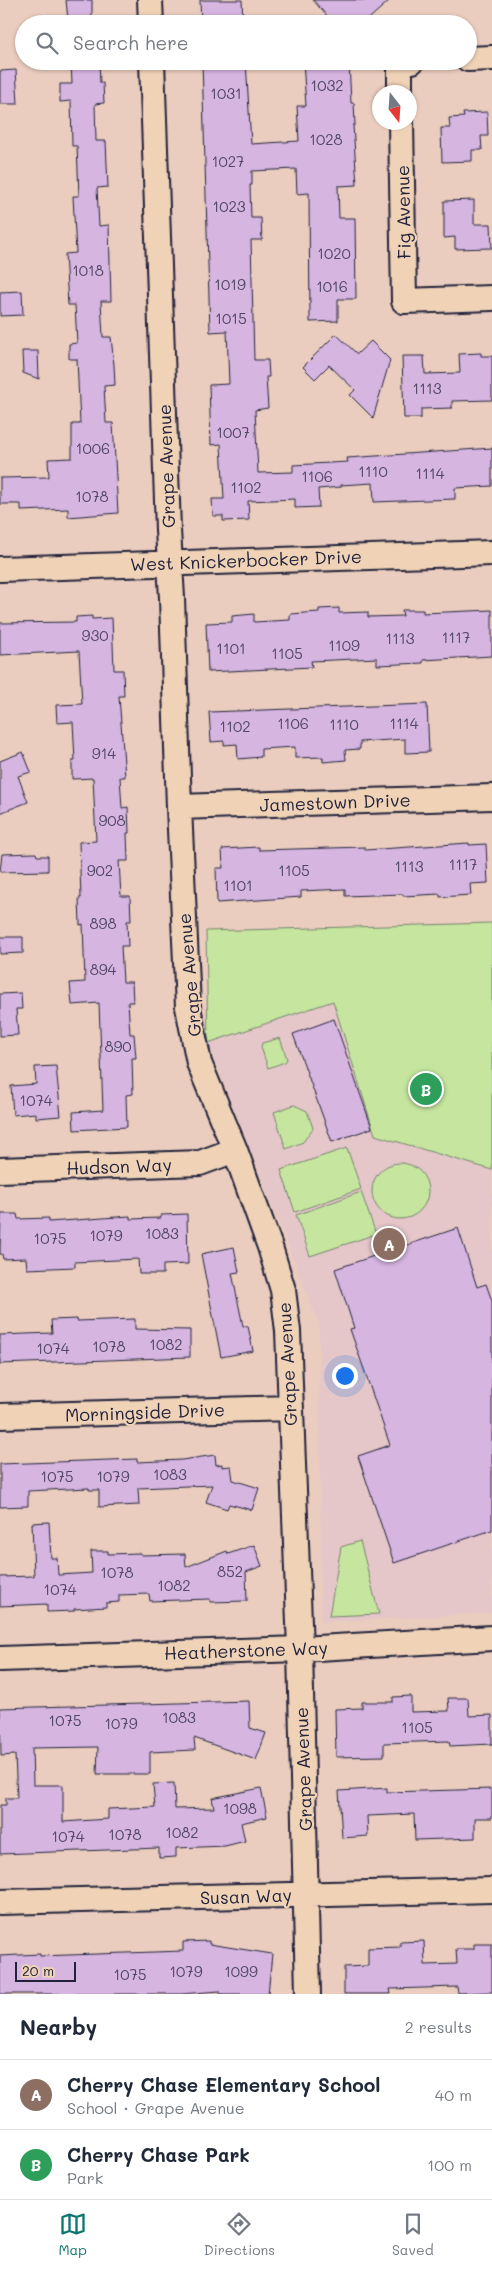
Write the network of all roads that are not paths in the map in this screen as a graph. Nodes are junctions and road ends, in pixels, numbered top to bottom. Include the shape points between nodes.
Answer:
1 (150, 0) edge
2 (151, 15) edge
3 (492, 58) edge
4 (477, 59) edge
5 (152, 70) edge
6 (400, 70) edge
7 (400, 85) edge
8 (401, 130) edge
9 (492, 298) edge
10 (492, 552) edge
11 (170, 563) junction
12 (0, 569) edge
13 (492, 797) edge
14 (179, 807) junction
15 (235, 1150) junction
16 (0, 1170) edge
17 (290, 1408) junction
18 (0, 1416) edge
19 (492, 1638) edge
20 (300, 1649) junction
21 (0, 1659) edge
22 (492, 1890) edge
23 (306, 1894) junction
24 (0, 1902) edge
25 (308, 1994) edge

1 - 2 street
3 - 4 street
5 - 11 street, Grape Avenue
6 - 7 street
8 - 9 street, Fig Avenue via 404,301
10 - 11 street, West Knickerbocker Drive
11 - 12 street, West Knickerbocker Drive
11 - 14 street, Grape Avenue
13 - 14 street, Jamestown Drive
14 - 15 street, Grape Avenue via 188,1007 199,1063
15 - 16 street, Hudson Way via 200,1164
15 - 17 street, Grape Avenue via 283,1290 288,1331
17 - 18 street, Morningside Drive
17 - 20 street, Grape Avenue
19 - 20 street, Heatherstone Way
20 - 21 street, Heatherstone Way
20 - 23 street, Grape Avenue
22 - 23 street, Susan Way
23 - 24 street, Susan Way
23 - 25 street, Grape Avenue

